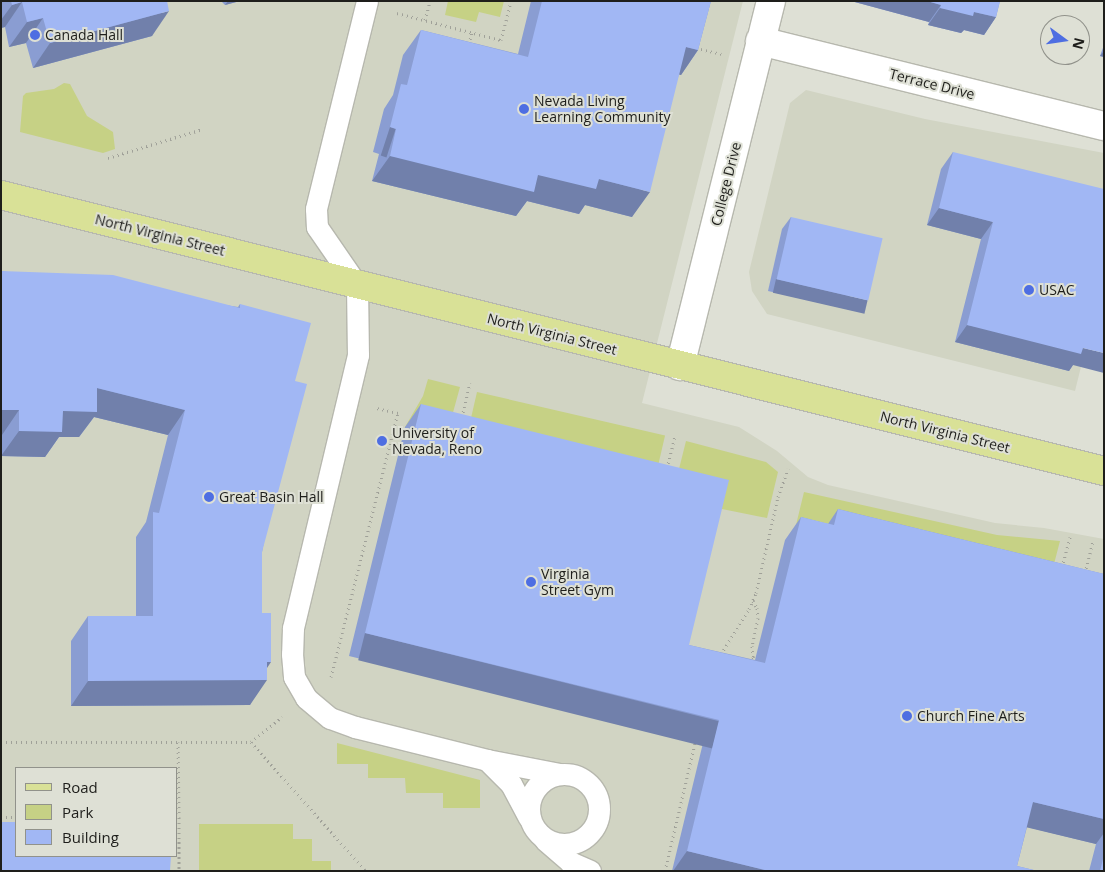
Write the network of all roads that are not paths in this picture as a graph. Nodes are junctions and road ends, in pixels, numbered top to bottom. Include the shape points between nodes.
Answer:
1 (770, 1) edge
2 (366, 3) edge
3 (760, 41) junction
4 (1104, 126) edge
5 (1, 195) edge
6 (357, 285) junction
7 (680, 366) junction
8 (1104, 471) edge
9 (487, 760) junction
10 (560, 774) junction
11 (529, 818) junction
12 (542, 837) junction
13 (590, 871) edge

1 - 3 street, College Drive
2 - 6 lane via 316,209 317,227
3 - 4 street, Terrace Drive
3 - 7 street, College Drive
5 - 6 main road, North Virginia Street
6 - 7 main road, North Virginia Street
6 - 9 lane via 358,355 293,628 294,677 306,698 330,718
7 - 8 main road, North Virginia Street
9 - 10 lane
9 - 11 lane via 511,784
10 - 11 lane via 538,784 532,794
10 - 12 lane via 583,779 592,787 599,810 596,822 587,835 573,843 557,843
11 - 12 lane
12 - 13 lane via 570,862

